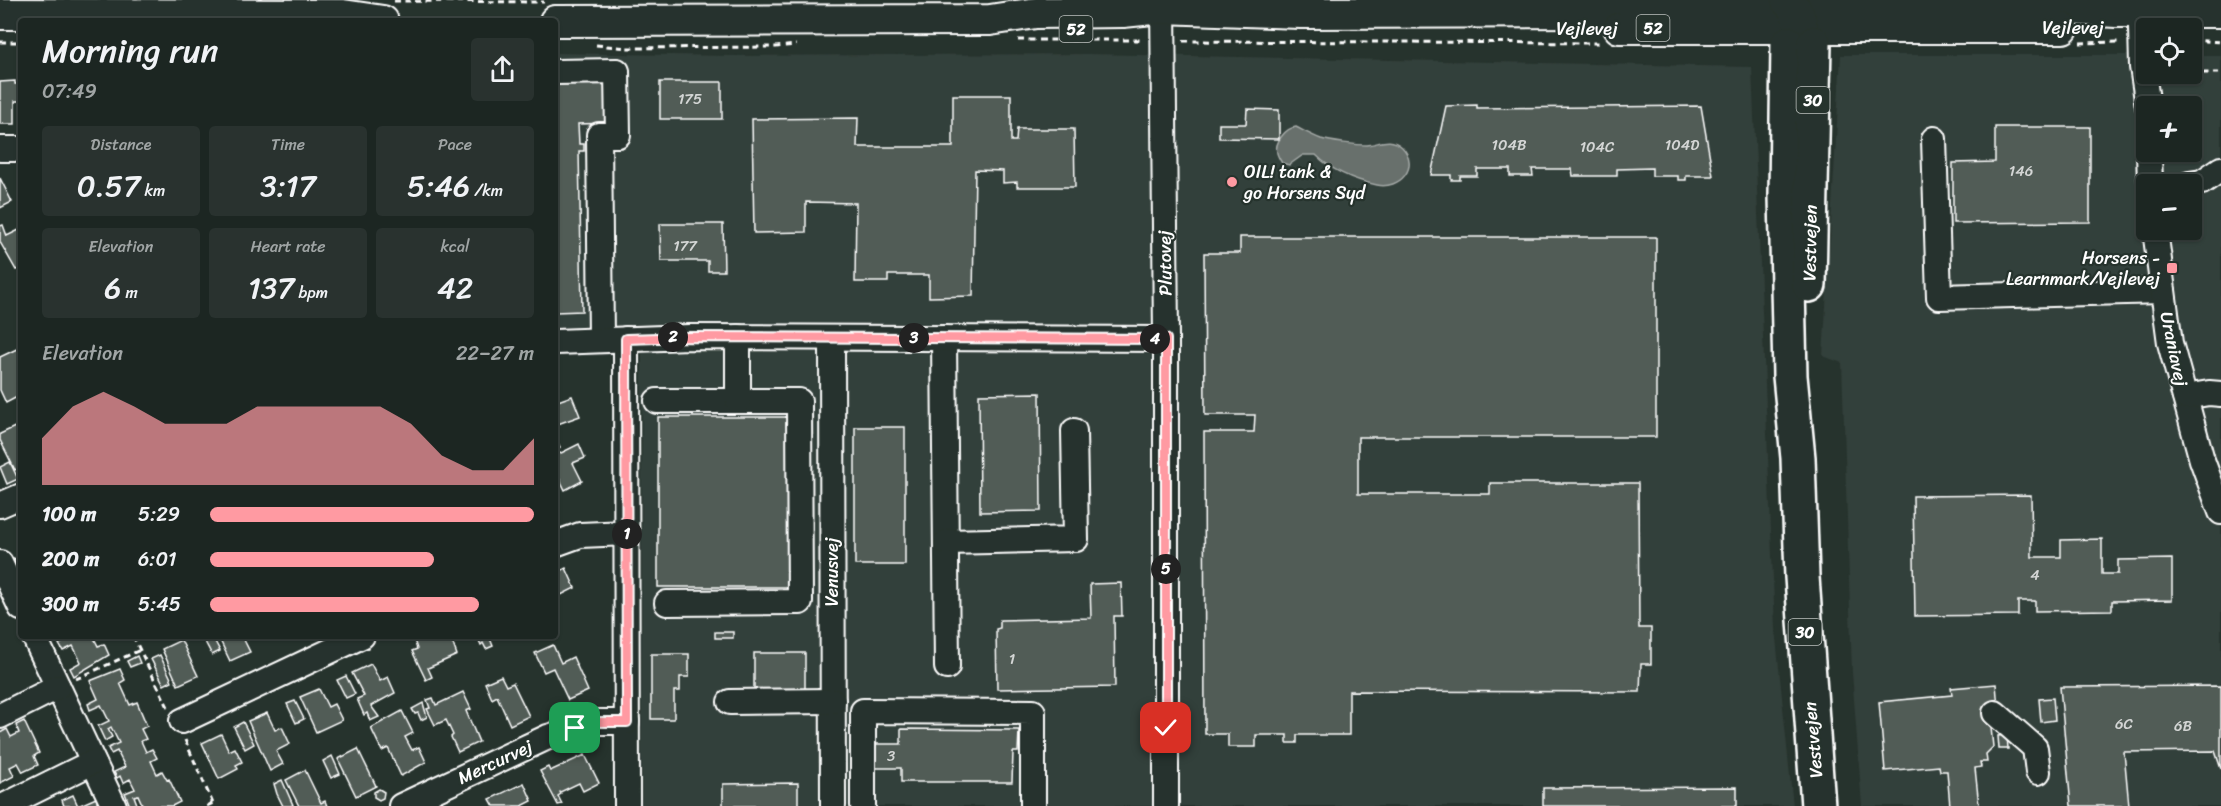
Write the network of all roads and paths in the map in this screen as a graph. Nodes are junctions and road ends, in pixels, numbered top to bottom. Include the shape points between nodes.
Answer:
1 (227, 11) edge
2 (2221, 12) edge
3 (1679, 13) edge
4 (0, 14) edge
5 (1801, 15) edge
6 (363, 18) edge
7 (2192, 18) edge
8 (1162, 19) edge
9 (558, 21) edge
10 (2136, 21) edge
11 (2136, 27) edge
12 (2202, 27) edge
13 (2221, 27) edge
14 (0, 29) edge
15 (18, 29) edge
16 (2136, 30) edge
17 (1015, 40) dead end
18 (2202, 41) edge
19 (0, 42) edge
20 (18, 42) edge
21 (2221, 42) edge
22 (1610, 43) dead end
23 (2072, 43) dead end
24 (806, 44) dead end
25 (592, 45) dead end
26 (558, 72) edge
27 (2202, 73) edge
28 (2221, 74) edge
29 (1934, 139) dead end
30 (0, 149) edge
31 (18, 149) edge
32 (2221, 169) edge
33 (2202, 182) edge
34 (2156, 240) edge
35 (2163, 291) junction
36 (738, 337) junction
37 (832, 338) junction
38 (944, 338) junction
39 (626, 339) junction
40 (1166, 339) junction
41 (601, 340) junction
42 (558, 342) edge
43 (2221, 394) edge
44 (2185, 397) junction
45 (657, 401) dead end
46 (738, 401) junction
47 (799, 430) junction
48 (832, 430) junction
49 (1074, 431) dead end
50 (1798, 458) junction
51 (18, 497) edge
52 (0, 506) edge
53 (2221, 512) edge
54 (627, 533) junction
55 (946, 542) junction
56 (558, 543) edge
57 (0, 563) edge
58 (832, 570) junction
59 (800, 571) junction
60 (18, 602) edge
61 (667, 603) dead end
62 (35, 639) edge
63 (356, 639) edge
64 (140, 650) dead end
65 (947, 667) dead end
66 (58, 687) junction
67 (833, 701) junction
68 (730, 702) dead end
69 (1995, 713) dead end
70 (0, 716) edge
71 (182, 721) dead end
72 (627, 722) junction
73 (863, 752) junction
74 (833, 753) junction
75 (93, 762) junction
76 (2038, 772) dead end
77 (213, 803) dead end
78 (4, 806) edge
79 (114, 806) edge
80 (207, 806) edge
81 (401, 806) edge
82 (627, 806) edge
83 (833, 806) edge
84 (863, 806) edge
85 (1033, 806) edge
86 (1166, 806) edge
87 (1818, 806) edge

1 - 4 main road
1 - 6 main road
2 - 7 main road, Vejlevej
3 - 5 main road, Vejlevej / 52 via 1733,1
3 - 8 main road, Vejlevej / 52 via 1301,13
3 - 8 main road, Vejlevej / 52 via 1518,29
5 - 10 main road, Vejlevej via 1969,3 2116,12
5 - 11 main road, Vejlevej
5 - 50 highway, Vestvejen / 30 via 1809,286
5 - 50 highway, Vestvejen / 30 via 1786,195 1790,376
8 - 9 main road, Vejlevej / 52 via 1040,29 990,20
8 - 17 path
8 - 22 path
8 - 40 street, Plutovej
12 - 13 main road, Vejlevej
14 - 15 main road
16 - 23 path
18 - 21 path
19 - 20 path
24 - 25 path via 627,48
26 - 41 street via 617,71 618,135 598,135
27 - 28 path
29 - 35 street via 1939,297
30 - 31 street
32 - 33 street
34 - 35 street, Uraniavej
35 - 44 street, Uraniavej via 2170,343
36 - 37 street
36 - 39 street
36 - 46 street
37 - 38 street
37 - 48 street, Venusvej
38 - 40 street
38 - 55 street
39 - 41 street
39 - 54 street
40 - 86 street, Plutovej
41 - 42 street
43 - 44 street, Uraniavej
44 - 53 street, Uraniavej
45 - 46 street
46 - 47 street via 799,401
47 - 48 street
47 - 59 street
48 - 58 street, Venusvej
49 - 55 street via 1076,539
50 - 87 highway, Vestvejen / 30
51 - 52 street
54 - 56 street via 580,535
54 - 72 street
55 - 65 street
57 - 60 street
58 - 59 street
58 - 67 street, Venusvej
59 - 61 street via 800,602
62 - 66 street
63 - 71 street
64 - 66 path
66 - 70 street
66 - 75 street
67 - 68 street
67 - 74 street, Venusvej
69 - 76 street via 2035,748
72 - 81 street, Mercurvej via 599,722 548,737
72 - 82 street
73 - 74 street
73 - 84 street
73 - 85 street via 863,711 1033,712
74 - 83 street, Venusvej
75 - 78 street
75 - 79 street
77 - 80 path

